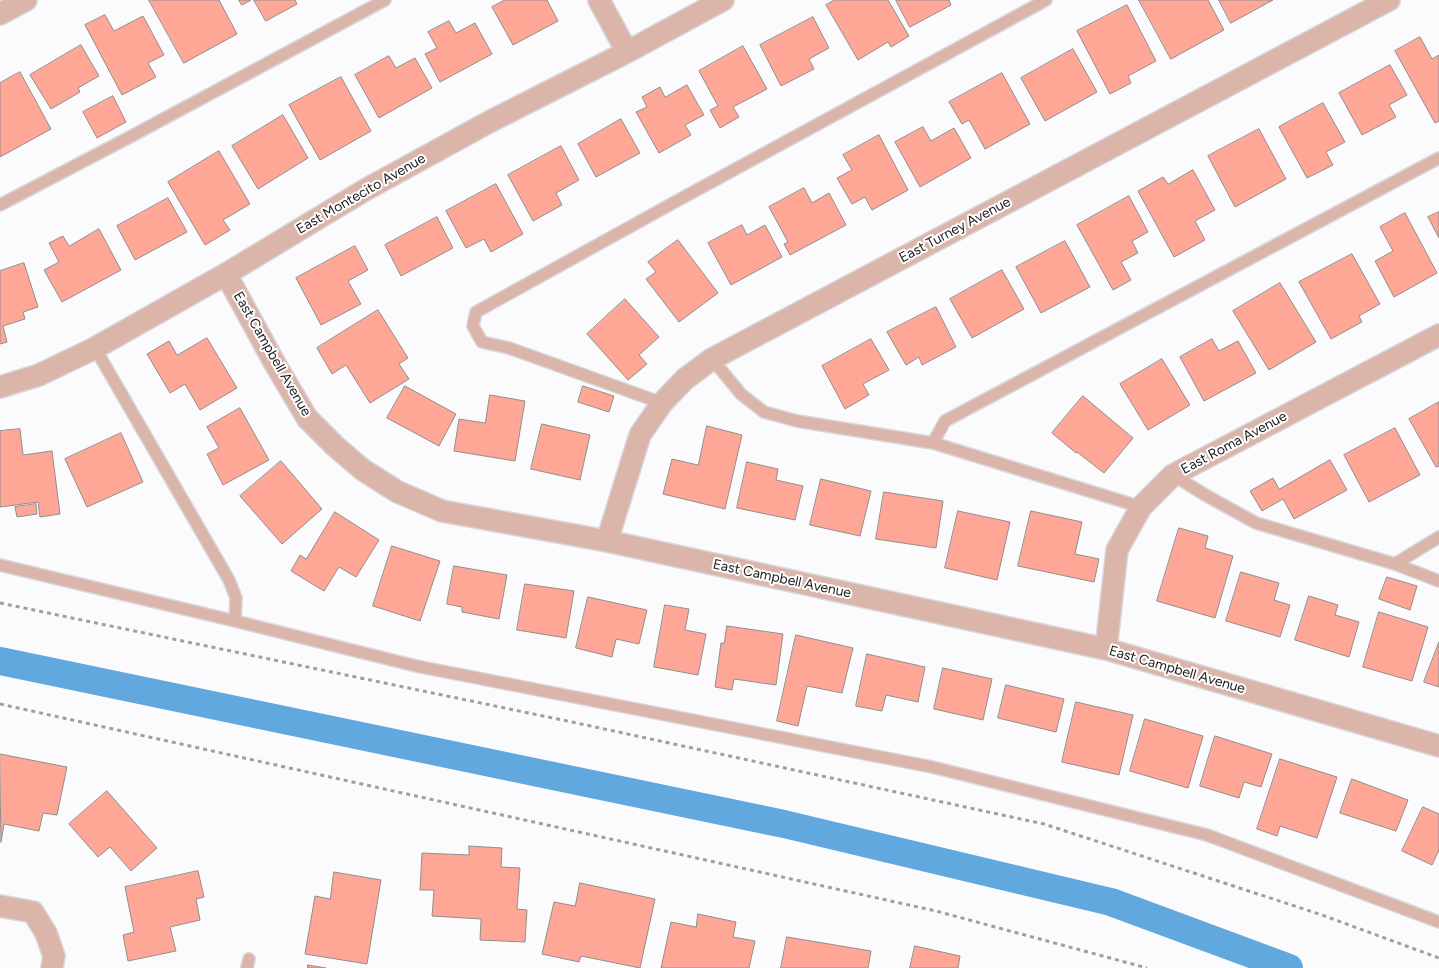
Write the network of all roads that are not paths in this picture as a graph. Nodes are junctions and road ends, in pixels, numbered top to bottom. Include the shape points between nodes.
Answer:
1 (26, 0) edge
2 (385, 0) edge
3 (599, 0) edge
4 (723, 0) edge
5 (1046, 0) edge
6 (1388, 0) edge
7 (0, 14) edge
8 (627, 52) junction
9 (1439, 158) edge
10 (0, 205) edge
11 (226, 274) junction
12 (1439, 335) edge
13 (95, 348) junction
14 (712, 358) junction
15 (0, 387) edge
16 (662, 403) junction
17 (932, 443) junction
18 (1173, 475) junction
19 (1141, 507) junction
20 (1439, 537) edge
21 (607, 541) junction
22 (1395, 564) junction
23 (0, 566) edge
24 (1439, 581) edge
25 (235, 621) junction
26 (1106, 649) junction
27 (1439, 746) edge
28 (0, 906) edge
29 (1439, 922) edge
30 (52, 968) edge

1 - 7 street
2 - 10 lane
3 - 8 street
4 - 8 street, East Montecito Avenue
5 - 16 lane via 476,312 472,326 482,342 509,348
6 - 14 street, East Turney Avenue
8 - 11 street, East Montecito Avenue via 365,190
9 - 17 lane via 945,421
11 - 13 street, East Montecito Avenue
11 - 21 street, East Campbell Avenue via 307,418 364,470 398,492 442,511
12 - 18 street, East Roma Avenue
13 - 15 street, East Montecito Avenue via 39,375
13 - 25 lane via 229,580 236,598
14 - 16 street, East Turney Avenue
14 - 17 lane via 741,394 764,412 797,421
16 - 21 street, East Turney Avenue via 640,434
17 - 19 lane
18 - 19 street, East Roma Avenue
18 - 22 lane via 1256,523
19 - 26 street, East Roma Avenue via 1117,550
20 - 22 lane
21 - 26 street, East Campbell Avenue
22 - 24 lane
23 - 25 lane
25 - 29 lane via 416,666 932,767 1188,830
26 - 27 street, East Campbell Avenue
28 - 30 street via 32,912 46,933 54,956

